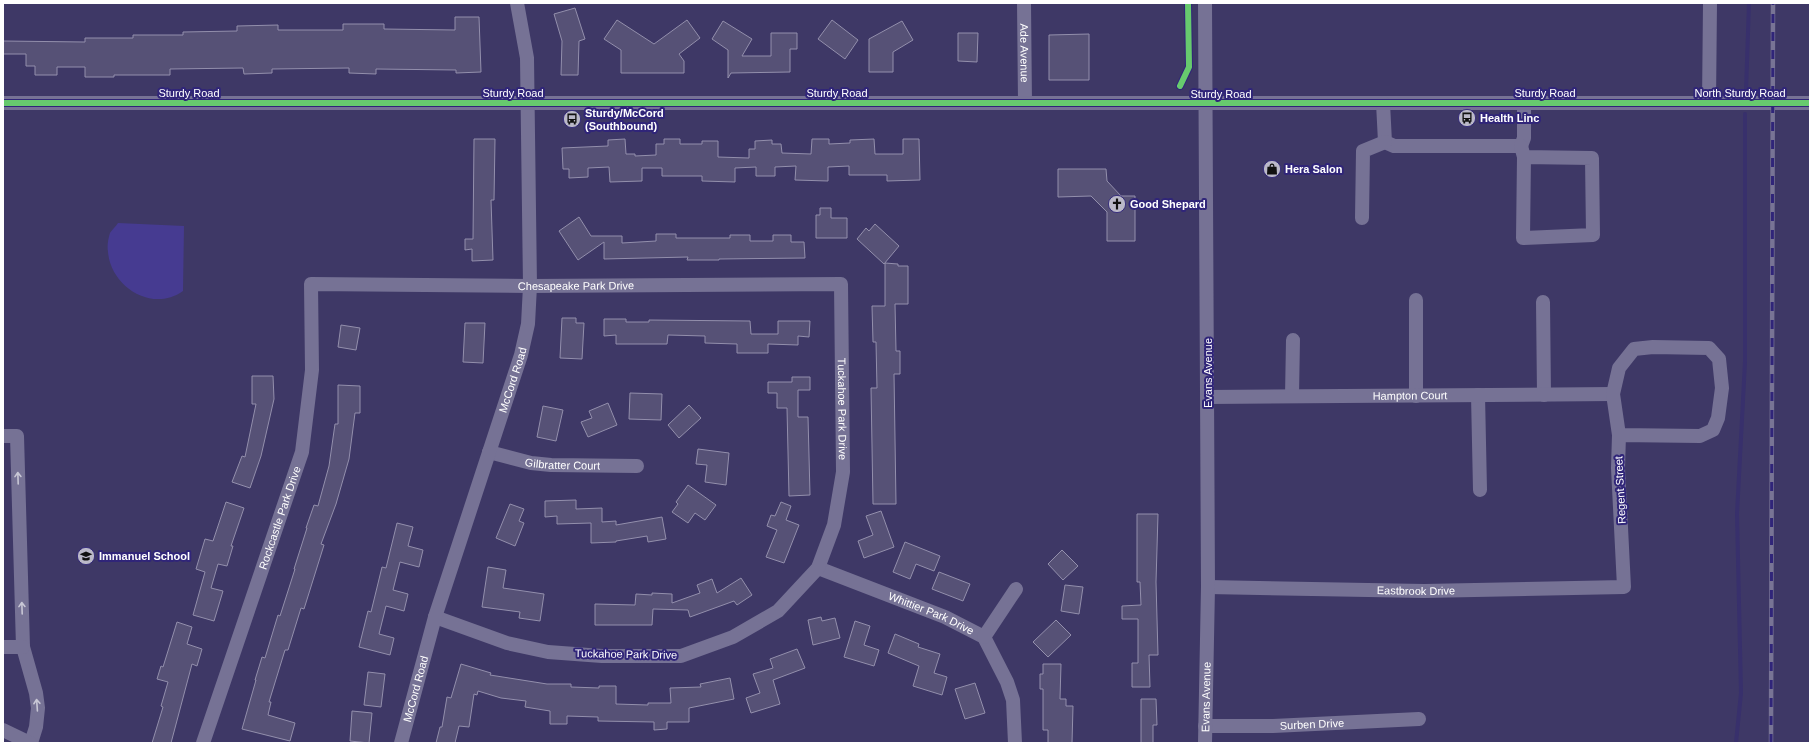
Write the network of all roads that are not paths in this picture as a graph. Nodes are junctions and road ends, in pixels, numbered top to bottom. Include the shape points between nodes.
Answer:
1 (516, 3) edge
2 (1024, 3) edge
3 (1205, 3) edge
4 (1710, 3) edge
5 (527, 103) junction
6 (1025, 103) junction
7 (1383, 103) junction
8 (1524, 103) junction
9 (1670, 103) joint
10 (1709, 103) junction
11 (1810, 103) edge
12 (3, 104) edge
13 (1205, 104) junction
14 (1385, 142) junction
15 (1522, 152) junction
16 (1362, 218) dead end
17 (311, 284) joint
18 (841, 284) joint
19 (530, 286) junction
20 (1416, 300) dead end
21 (1543, 302) dead end
22 (1293, 340) dead end
23 (1613, 394) junction
24 (1478, 395) junction
25 (1544, 395) junction
26 (1292, 396) junction
27 (1416, 396) junction
28 (1208, 397) junction
29 (1619, 435) junction
30 (3, 436) edge
31 (489, 452) junction
32 (637, 466) dead end
33 (1480, 490) dead end
34 (818, 568) junction
35 (1208, 587) junction
36 (1624, 587) joint
37 (1016, 589) dead end
38 (435, 617) junction
39 (984, 638) junction
40 (3, 647) edge
41 (23, 647) junction
42 (1419, 719) dead end
43 (1205, 726) junction
44 (3, 730) edge
45 (30, 743) edge
46 (203, 743) edge
47 (401, 743) edge
48 (1015, 743) edge
49 (1205, 743) edge

1 - 5 street, McCord Road via 527,58
2 - 6 street, Ade Avenue
3 - 13 street, Evans Avenue
4 - 10 street
5 - 6 street, Sturdy Road
5 - 12 street, Sturdy Road
5 - 19 street, McCord Road
6 - 13 street, Sturdy Road
7 - 8 street, Sturdy Road
7 - 13 street, Sturdy Road
7 - 14 street
8 - 9 street, Sturdy Road
8 - 15 street
9 - 10 street, North Sturdy Road
10 - 11 street, North Sturdy Road
13 - 28 street, Evans Avenue
14 - 15 street via 1394,146
14 - 16 street via 1363,151
15 - 15 street via 1523,238 1593,235 1592,158
17 - 19 street, Chesapeake Park Drive
17 - 46 street, Rockcastle Park Drive via 312,370 302,452
18 - 19 street, Chesapeake Park Drive
18 - 34 street, Tuckahoe Park Drive via 843,472 834,525
19 - 31 street, McCord Road via 528,324 521,355
20 - 27 street
21 - 25 street
22 - 26 street
23 - 25 street, Hampton Court
23 - 29 street, Regent Street
23 - 29 street via 1619,368 1634,349 1709,348 1719,359 1722,388 1718,418 1713,430 1700,436
24 - 25 street, Hampton Court
24 - 27 street, Hampton Court
24 - 33 street
26 - 27 street, Hampton Court
26 - 28 street, Hampton Court
28 - 35 street, Evans Avenue
29 - 36 street, Regent Street via 1618,468
41 -> 30 street via 17,436
31 - 32 street, Gilbratter Court via 531,463 551,465
31 - 38 street, McCord Road
34 - 38 street, Tuckahoe Park Drive via 778,611 733,637 681,656 602,656 548,652 507,643
34 - 39 street, Whittier Park Drive via 945,617
35 - 36 street, Eastbrook Drive via 1424,592
35 - 43 street, Evans Avenue
37 - 39 street
38 - 47 street, McCord Road
39 - 48 street, Whittier Park Drive via 1007,682 1013,700
40 - 41 street
45 -> 41 street via 36,727 38,708
42 - 43 street, Surben Drive via 1273,726
43 - 49 street, Evans Avenue
44 - 45 street

